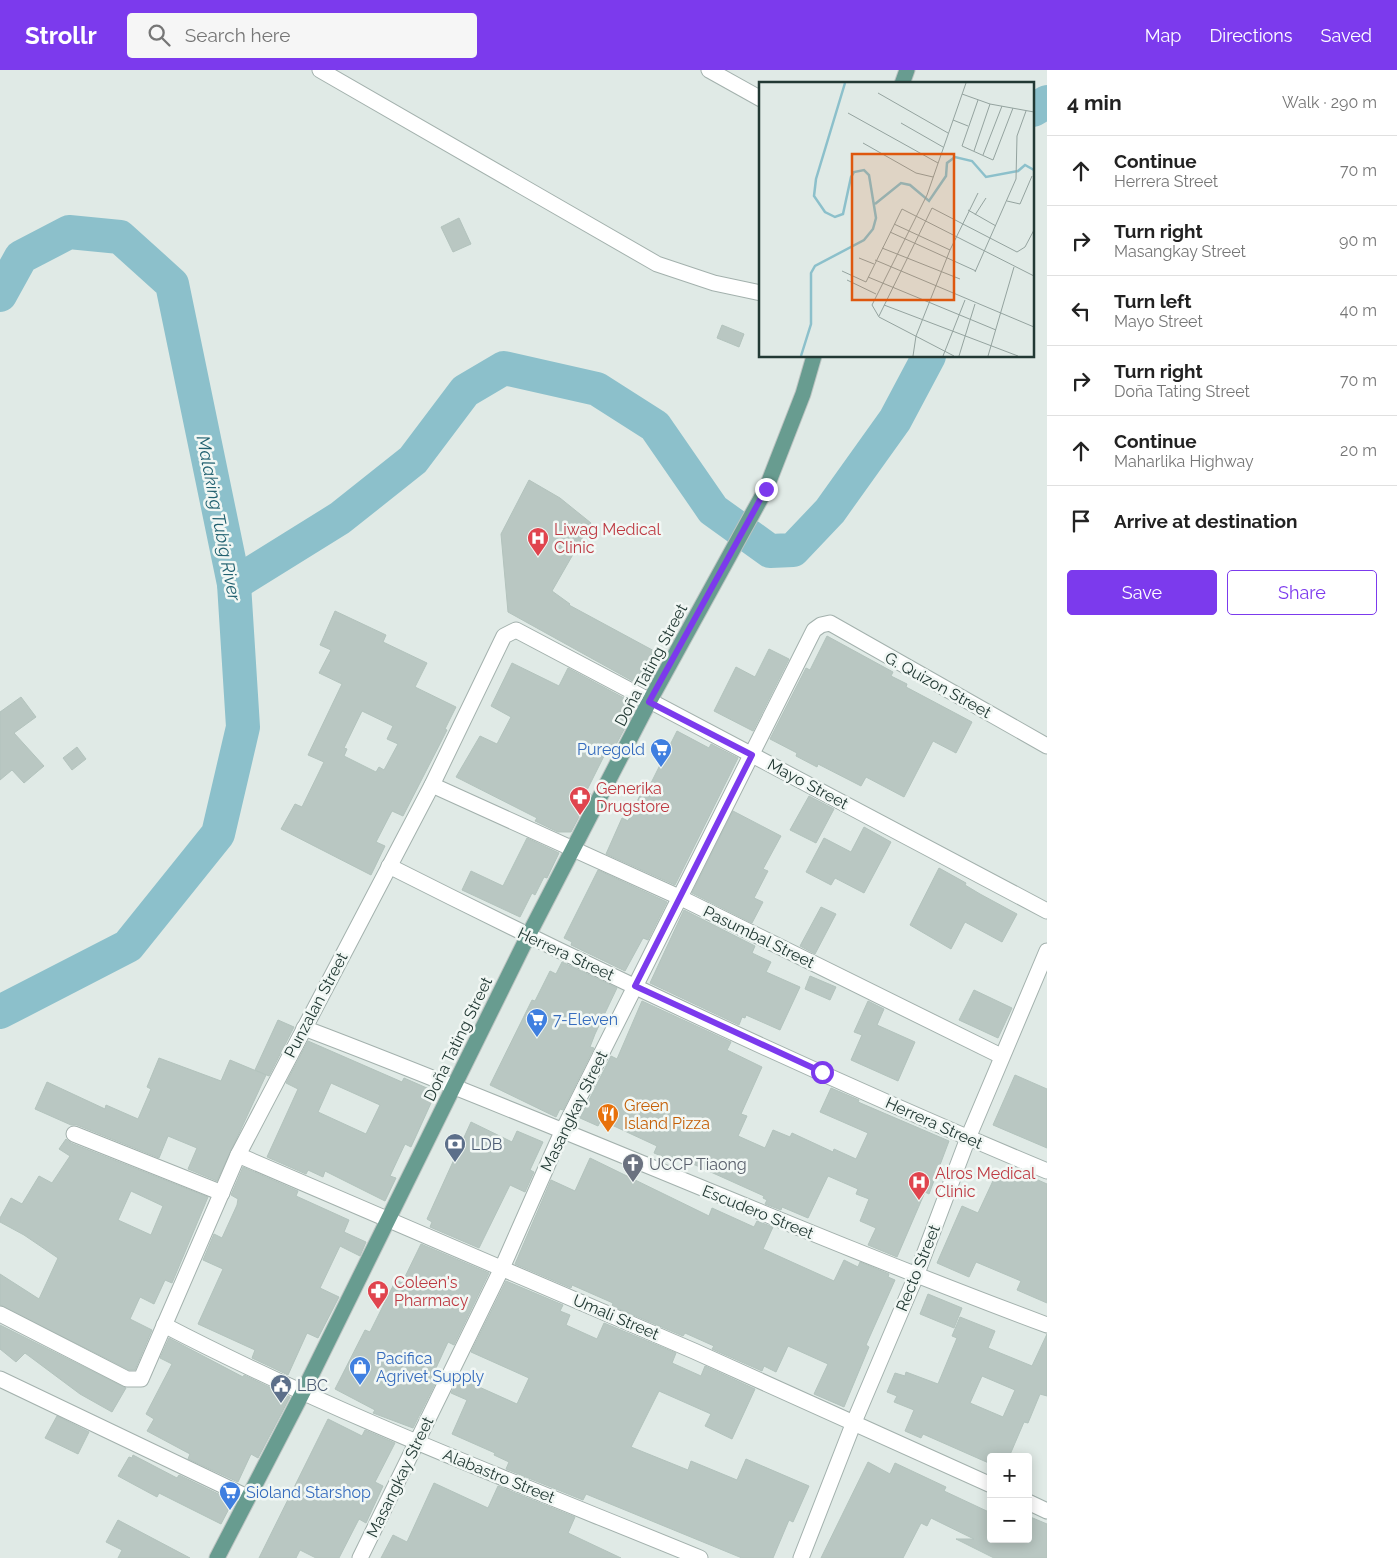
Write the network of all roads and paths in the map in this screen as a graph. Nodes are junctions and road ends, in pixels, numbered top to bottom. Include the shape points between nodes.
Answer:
1 (320, 70) edge
2 (709, 70) edge
3 (907, 70) edge
4 (903, 82) edge
5 (759, 98) edge
6 (759, 293) edge
7 (813, 358) edge
8 (830, 623) joint
9 (516, 630) joint
10 (649, 702) junction
11 (1047, 746) edge
12 (752, 755) junction
13 (432, 785) junction
14 (574, 849) junction
15 (389, 866) junction
16 (679, 897) junction
17 (1047, 911) edge
18 (528, 936) junction
19 (1047, 951) edge
20 (635, 986) junction
21 (304, 1028) junction
22 (1001, 1056) junction
23 (455, 1085) junction
24 (562, 1132) junction
25 (74, 1134) dead end
26 (968, 1138) junction
27 (238, 1156) junction
28 (1047, 1171) edge
29 (222, 1193) junction
30 (389, 1218) junction
31 (502, 1268) junction
32 (916, 1276) junction
33 (0, 1314) edge
34 (164, 1325) junction
35 (1047, 1325) edge
36 (0, 1379) edge
37 (303, 1392) junction
38 (854, 1422) junction
39 (418, 1443) junction
40 (987, 1483) edge
41 (248, 1497) junction
42 (1032, 1504) edge
43 (1047, 1511) edge
44 (217, 1558) edge
45 (360, 1558) edge
46 (700, 1558) edge
47 (801, 1558) edge

1 - 6 street via 657,264 714,284
2 - 5 street
3 - 4 main road
7 - 10 main road, Doña Tating Street via 766,489
8 - 11 street, G. Quizon Street
8 - 12 street, Masangkay Street via 814,630
9 - 10 street, Mayo Street
9 - 13 street, Punzalan Street via 504,636
10 - 12 street, Mayo Street
10 - 14 main road, Doña Tating Street
12 - 16 street, Masangkay Street
12 - 17 street, Mayo Street
13 - 14 street, Pasumbal Street
13 - 15 street, Punzalan Street
14 - 16 street, Pasumbal Street
14 - 18 main road, Doña Tating Street
15 - 18 street, Herrera Street
15 - 21 street, Punzalan Street
16 - 20 street, Masangkay Street
16 - 22 street, Pasumbal Street
18 - 20 street, Herrera Street
18 - 23 main road, Doña Tating Street
19 - 22 street, Recto Street
20 - 24 street, Masangkay Street
20 - 26 street, Herrera Street
21 - 23 street, Escudero Street
21 - 27 street, Punzalan Street
22 - 26 street, Recto Street
23 - 24 street, Escudero Street
23 - 30 main road, Doña Tating Street
24 - 31 street, Masangkay Street
24 - 32 street, Escudero Street
25 - 29 street
26 - 28 street, Herrera Street
26 - 32 street, Recto Street
27 - 29 street, Punzalan Street
27 - 30 street, Umali Street
29 - 34 street, Punzalan Street
30 - 31 street, Umali Street
30 - 37 main road, Doña Tating Street
31 - 38 street, Umali Street
31 - 39 street, Masangkay Street
32 - 35 street, Escudero Street
32 - 38 street, Recto Street
33 - 34 street, Punzalan Street via 127,1379 141,1379
34 - 37 street, Alabastro Street
36 - 41 street
37 - 39 street, Alabastro Street
37 - 41 main road, Doña Tating Street
38 - 40 street, Umali Street
38 - 47 street, Recto Street
39 - 45 street, Masangkay Street
39 - 46 street, Alabastro Street
41 - 44 main road, Doña Tating Street
42 - 43 street

